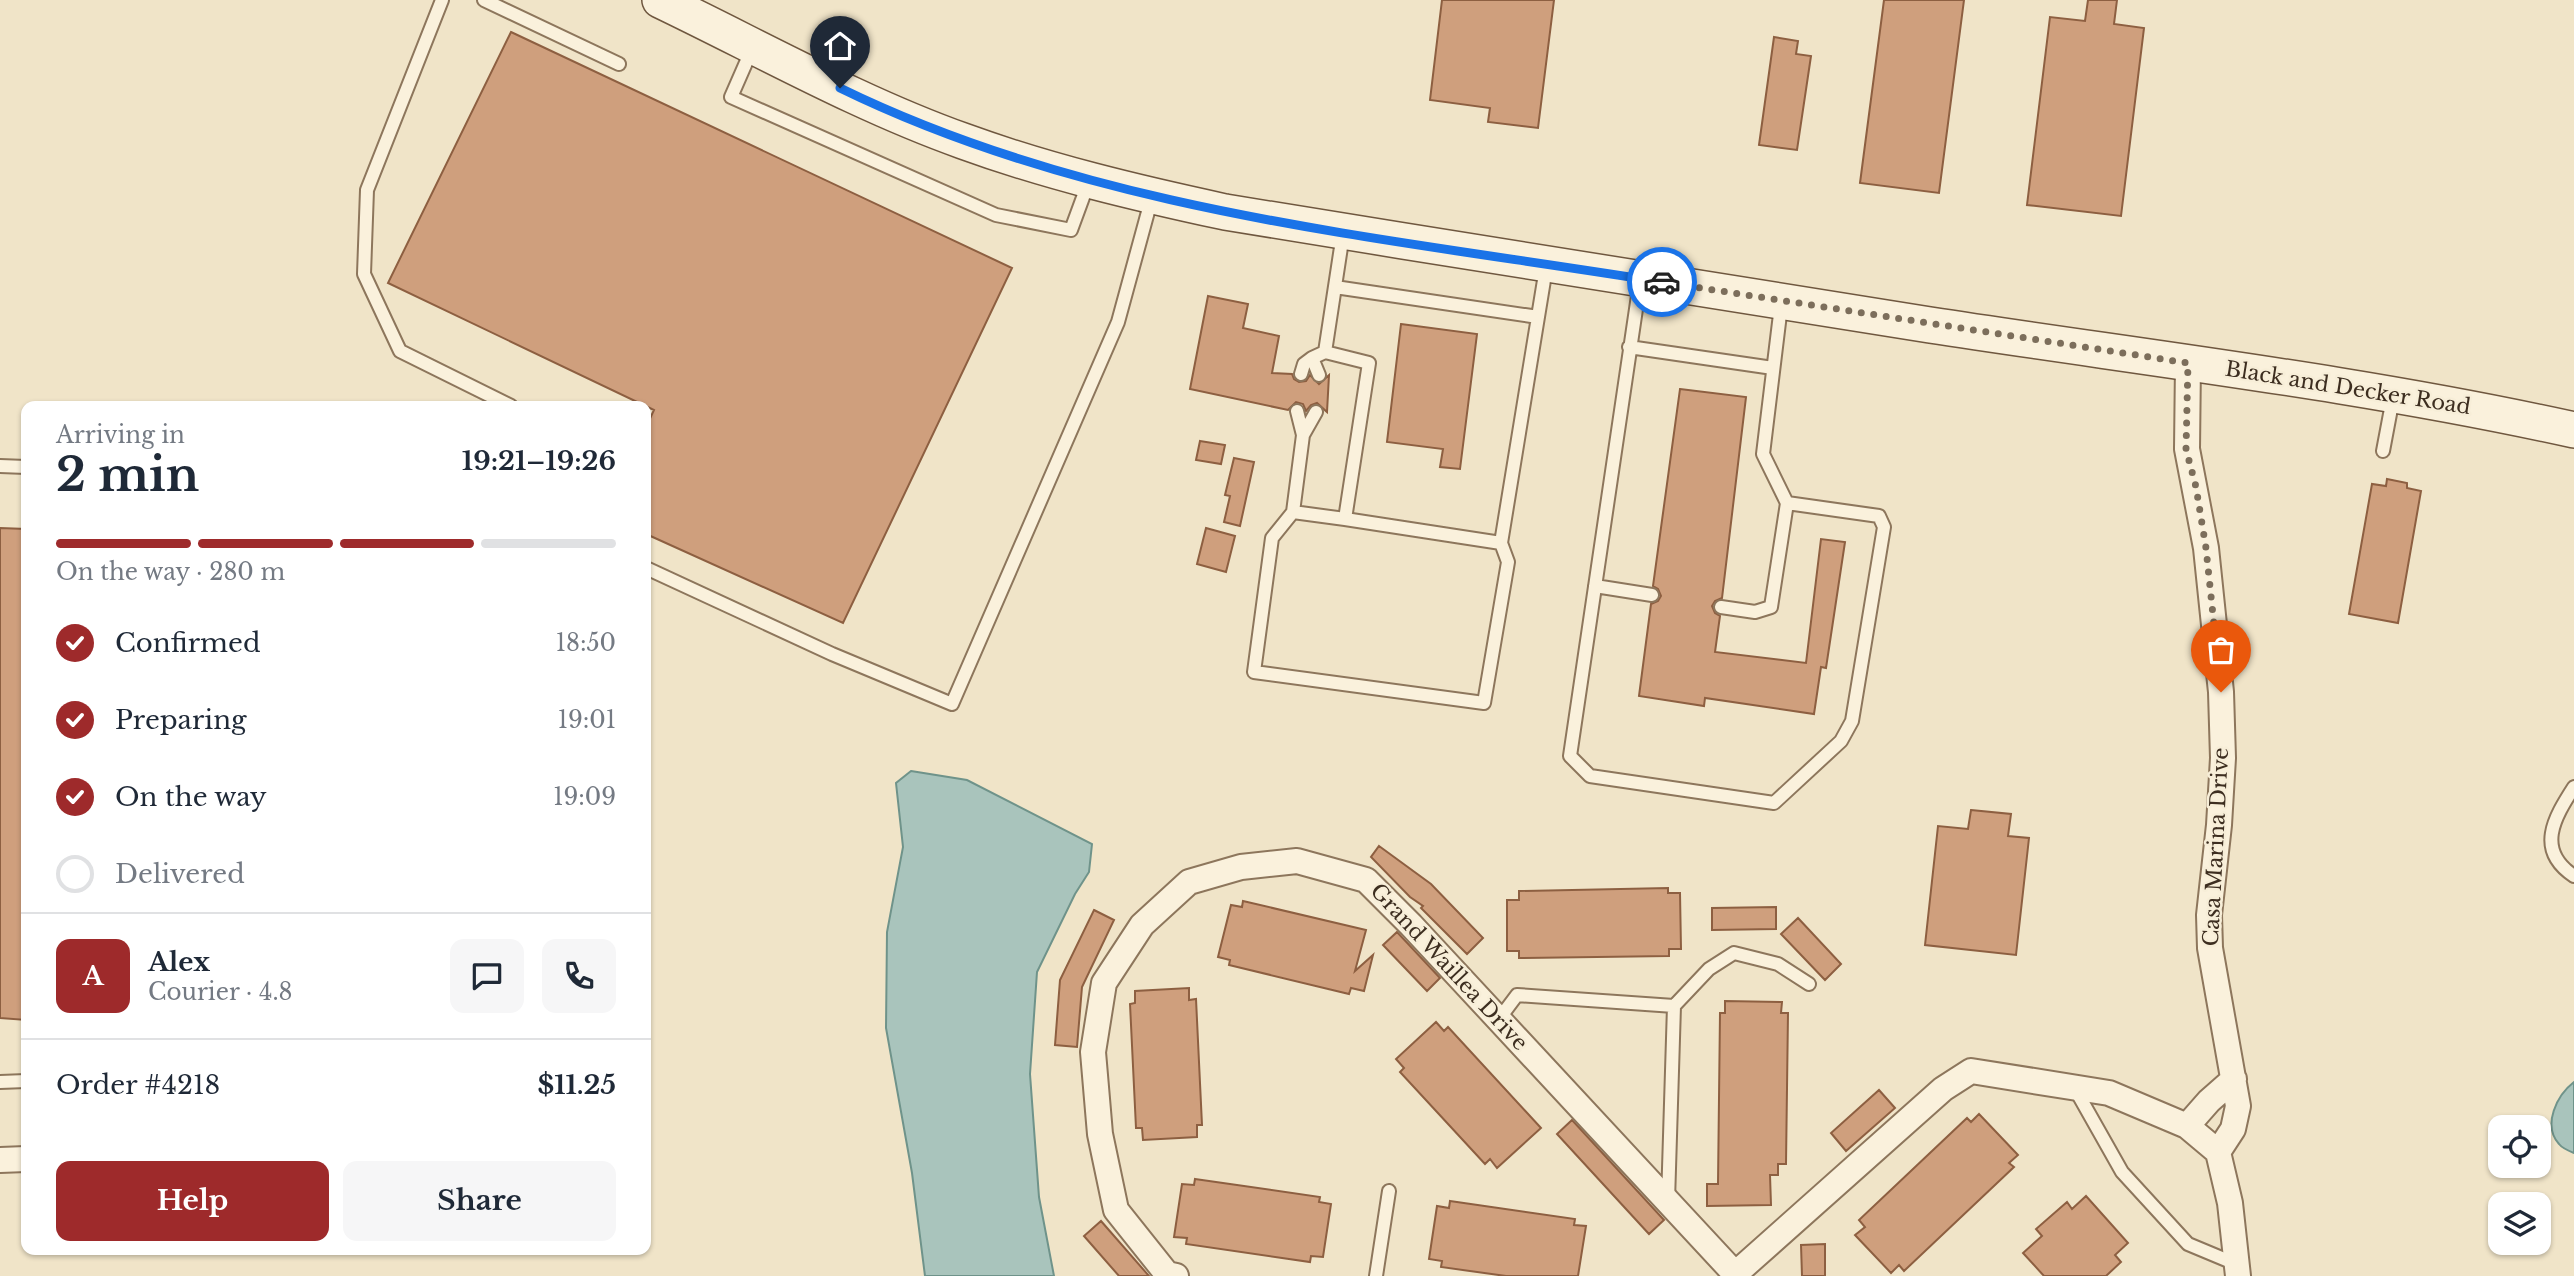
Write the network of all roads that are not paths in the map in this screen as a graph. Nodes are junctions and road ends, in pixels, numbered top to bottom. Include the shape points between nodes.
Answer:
1 (442, 0) edge
2 (484, 0) edge
3 (660, 0) edge
4 (754, 45) junction
5 (619, 64) dead end
6 (1090, 179) junction
7 (1152, 197) junction
8 (1343, 231) junction
9 (1546, 264) junction
10 (1640, 278) junction
11 (1335, 287) junction
12 (1782, 301) junction
13 (1538, 317) junction
14 (1629, 347) junction
15 (1325, 352) junction
16 (1312, 358) junction
17 (2188, 363) junction
18 (1773, 368) junction
19 (1301, 374) dead end
20 (1319, 375) dead end
21 (2394, 394) junction
22 (501, 401) edge
23 (1297, 411) dead end
24 (1316, 412) dead end
25 (2574, 430) edge
26 (1303, 435) junction
27 (2383, 451) dead end
28 (0, 466) edge
29 (21, 467) edge
30 (1787, 503) junction
31 (1293, 512) junction
32 (1345, 519) junction
33 (1501, 543) junction
34 (651, 570) edge
35 (1595, 586) junction
36 (1652, 595) dead end
37 (1721, 607) dead end
38 (2574, 787) edge
39 (2574, 876) edge
40 (1809, 984) dead end
41 (1674, 1006) junction
42 (1499, 1019) junction
43 (2234, 1079) junction
44 (21, 1081) edge
45 (0, 1082) edge
46 (2074, 1087) junction
47 (2209, 1101) junction
48 (2187, 1126) junction
49 (2233, 1129) junction
50 (2218, 1152) junction
51 (21, 1159) edge
52 (0, 1160) edge
53 (1389, 1191) dead end
54 (1668, 1202) junction
55 (2237, 1270) edge
56 (1735, 1275) edge
57 (1176, 1276) edge
58 (1376, 1276) edge

1 - 22 lane via 367,190 364,275 400,351
2 - 5 lane
3 - 4 main road, Black and Decker Road
4 - 6 main road, Black and Decker Road via 865,100 963,141
4 - 6 lane via 731,97 996,215 1070,230
6 - 7 main road, Black and Decker Road
7 - 8 main road, Black and Decker Road
7 - 34 lane via 1118,322 952,704
8 - 9 main road, Black and Decker Road
8 - 11 lane
9 - 10 main road, Black and Decker Road
9 - 13 lane
10 - 12 main road, Black and Decker Road
10 - 14 lane
11 - 13 lane
11 - 15 lane
12 - 17 main road, Black and Decker Road
12 - 18 lane
13 - 33 lane
14 - 18 lane
14 - 35 lane
15 - 16 lane
15 - 32 lane via 1369,363
16 - 19 lane
16 - 20 lane
17 - 21 main road, Black and Decker Road
17 - 43 street, Casa Marina Drive via 2186,449 2206,548 2221,692 2223,758 2210,947
18 - 30 lane via 1763,454
21 - 25 main road, Black and Decker Road
21 - 27 lane
23 - 26 lane
24 - 26 lane
26 - 31 lane
28 - 29 lane
30 - 35 lane via 1879,516 1884,527 1852,721 1841,741 1774,803 1590,776 1570,756
30 - 37 lane via 1771,607 1755,612
31 - 32 lane
31 - 33 lane via 1272,538 1254,672 1485,703 1508,562
32 - 33 lane
35 - 36 lane
38 - 39 lane via 2554,817 2550,840 2560,867
40 - 41 lane via 1778,964 1734,953 1709,969
41 - 42 lane via 1517,995
41 - 54 lane
42 - 54 street, Grand Waillea Drive
42 - 57 street, Grand Waillea Drive via 1366,880 1297,861 1241,867 1189,882 1142,925 1104,983 1093,1052 1100,1134 1116,1210 1167,1273
43 - 47 street
43 - 49 street, Casa Marina Drive via 2238,1106
44 - 45 lane
46 - 48 street, Grand Waillea Drive via 2109,1093
46 - 55 lane via 2122,1172 2188,1244
46 - 56 street, Grand Waillea Drive via 1971,1071 1943,1089
47 - 48 street
47 - 49 street
48 - 50 street, Grand Waillea Drive
49 - 50 street, Casa Marina Drive
50 - 55 street via 2230,1203
51 - 52 street
53 - 58 lane
54 - 56 street, Grand Waillea Drive

